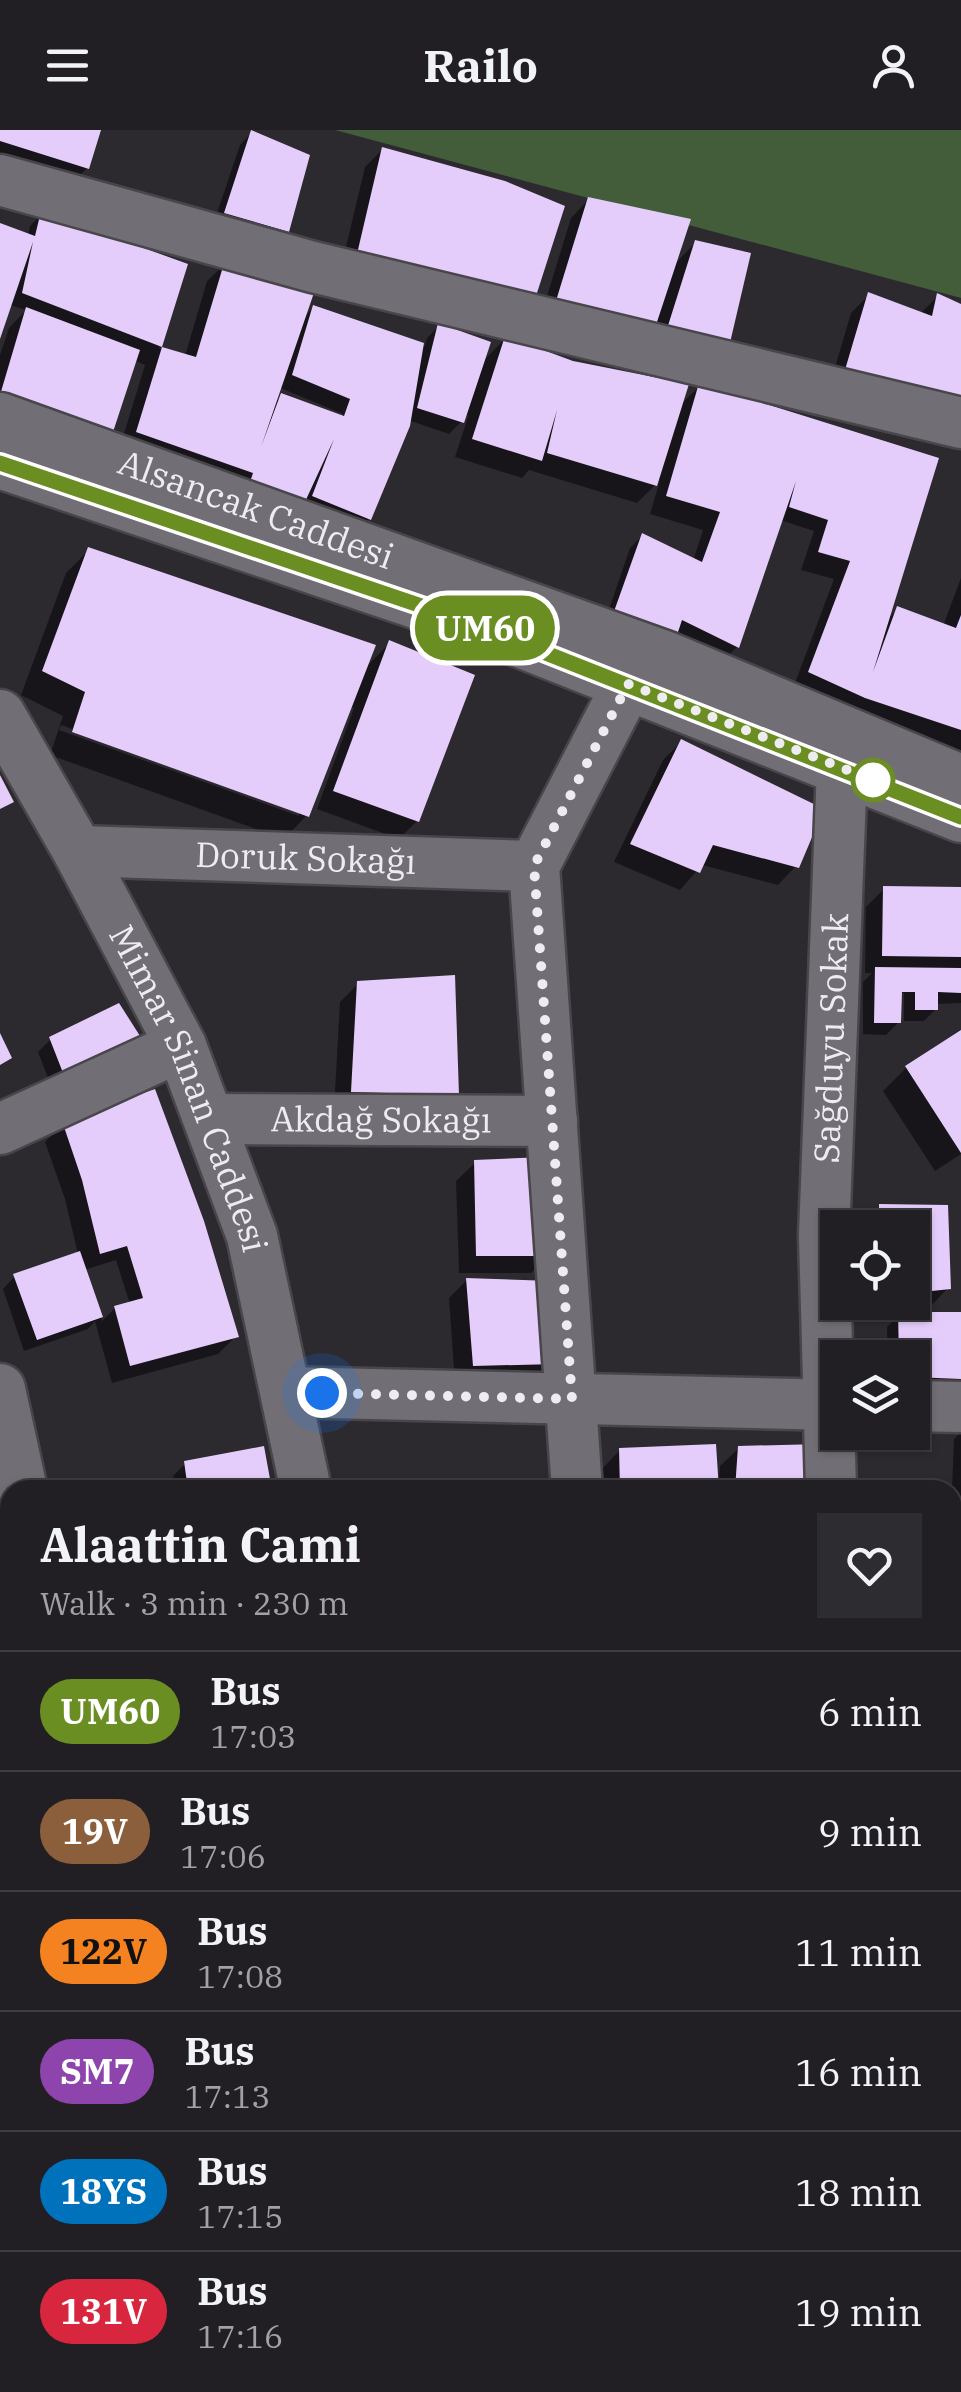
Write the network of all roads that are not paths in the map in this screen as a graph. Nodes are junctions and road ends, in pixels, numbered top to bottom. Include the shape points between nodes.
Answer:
1 (0, 180) edge
2 (0, 418) edge
3 (961, 423) edge
4 (0, 463) edge
5 (628, 684) junction
6 (0, 715) edge
7 (842, 768) junction
8 (961, 780) edge
9 (961, 817) edge
10 (78, 851) junction
11 (534, 866) junction
12 (181, 1046) junction
13 (208, 1119) junction
14 (552, 1121) junction
15 (0, 1129) edge
16 (830, 1340) edge
17 (0, 1389) edge
18 (286, 1392) junction
19 (572, 1399) junction
20 (820, 1405) edge
21 (930, 1406) edge
22 (961, 1407) edge
23 (832, 1450) edge
24 (20, 1480) edge
25 (304, 1480) edge
26 (576, 1480) edge
27 (831, 1480) edge

1 - 3 street via 313,267
2 - 8 street, Alsancak Caddesi via 667,656
4 - 5 street, Alsancak Caddesi via 457,618
5 - 7 street, Alsancak Caddesi
5 - 11 street
6 - 10 street, Mimar Sinan Caddesi
7 - 9 street, Alsancak Caddesi
7 - 16 street, Sağduyu Sokak via 824,1235
10 - 11 street, Doruk Sokağı
10 - 12 street, Mimar Sinan Caddesi
11 - 14 street
12 - 13 street, Mimar Sinan Caddesi
12 - 15 street
13 - 14 street, Akdağ Sokağı
13 - 18 street, Mimar Sinan Caddesi via 252,1236
14 - 19 street
17 - 24 street
18 - 19 street
18 - 25 street, Mimar Sinan Caddesi
19 - 20 street
19 - 26 street
21 - 22 street
23 - 27 street, Sağduyu Sokak

